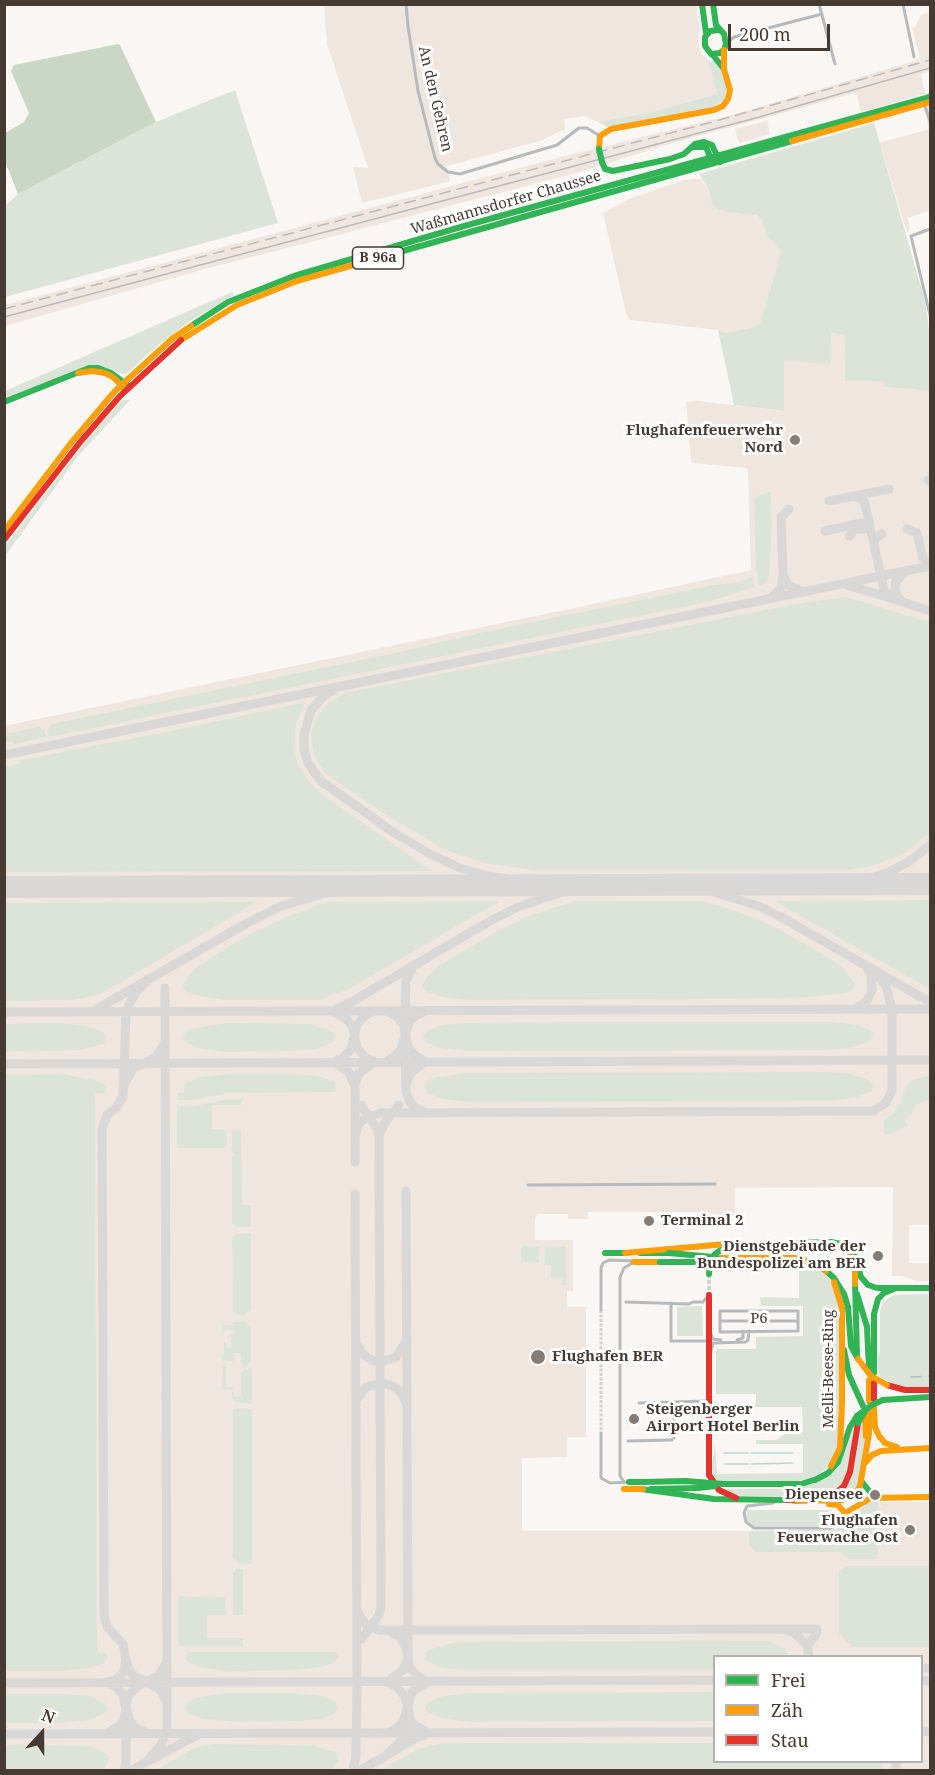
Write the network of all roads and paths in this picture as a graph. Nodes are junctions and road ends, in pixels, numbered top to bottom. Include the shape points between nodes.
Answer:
1 (406, 4) edge
2 (702, 4) edge
3 (713, 4) edge
4 (819, 4) edge
5 (903, 4) edge
6 (822, 14) junction
7 (721, 32) junction
8 (707, 34) junction
9 (734, 37) junction
10 (725, 47) junction
11 (711, 54) junction
12 (914, 57) dead end
13 (835, 64) dead end
14 (724, 69) junction
15 (930, 97) edge
16 (926, 102) edge
17 (930, 121) edge
18 (600, 136) junction
19 (715, 159) junction
20 (930, 229) edge
21 (930, 315) edge
22 (125, 386) junction
23 (4, 402) edge
24 (4, 531) edge
25 (4, 540) edge
26 (715, 1184) dead end
27 (528, 1185) dead end
28 (731, 1244) junction
29 (849, 1250) junction
30 (605, 1253) dead end
31 (625, 1253) junction
32 (717, 1258) junction
33 (636, 1262) junction
34 (824, 1269) junction
35 (709, 1274) tunnel mouth
36 (855, 1282) junction
37 (896, 1288) junction
38 (930, 1288) edge
39 (709, 1295) joint
40 (626, 1302) dead end
41 (671, 1302) junction
42 (703, 1302) junction
43 (601, 1310) tunnel mouth
44 (709, 1311) junction
45 (720, 1321) junction
46 (798, 1321) junction
47 (709, 1328) junction
48 (743, 1331) junction
49 (749, 1331) junction
50 (842, 1338) junction
51 (709, 1341) junction
52 (709, 1359) junction
53 (858, 1359) junction
54 (871, 1381) dead end
55 (930, 1390) edge
56 (930, 1397) edge
57 (709, 1401) junction
58 (674, 1402) junction
59 (639, 1403) dead end
60 (869, 1407) junction
61 (858, 1420) junction
62 (601, 1434) tunnel mouth
63 (627, 1441) dead end
64 (902, 1448) junction
65 (930, 1448) edge
66 (864, 1461) junction
67 (815, 1480) junction
68 (861, 1481) junction
69 (626, 1484) junction
70 (723, 1484) junction
71 (641, 1489) junction
72 (874, 1497) junction
73 (930, 1497) edge
74 (778, 1500) junction
75 (787, 1500) junction
76 (845, 1513) junction

1 - 18 street, An den Gehren via 418,91 435,158 448,172 460,174 550,147 579,128
2 - 8 main road
3 - 7 main road
4 - 6 street
5 - 12 street
6 - 9 street
6 - 13 street
7 - 8 main road
7 - 9 street
7 - 10 main road
8 - 11 main road via 705,46
9 - 10 street
10 - 11 main road
10 - 14 main road
11 - 14 main road
14 - 18 main road via 729,95 720,108 611,129
15 - 16 main road, Waßmannsdorfer Chaussee / B 96a
16 - 17 street
16 - 19 main road, Waßmannsdorfer Chaussee / B 96a
18 - 19 main road, bridge via 602,162 605,169 613,171 670,159 693,147 706,147
19 - 22 main road, Waßmannsdorfer Chaussee / B 96a via 464,226 261,288 228,302 190,326 167,343
20 - 21 street via 911,236
22 - 23 main road via 111,372 84,369
22 - 24 main road, Waßmannsdorfer Chaussee / B 96a via 71,443
22 - 25 main road, Waßmannsdorfer Chaussee / B 96a
26 - 27 street
28 - 29 main road via 820,1241 835,1242
28 - 31 main road
28 - 35 main road via 715,1254
29 - 36 main road via 855,1265
29 - 37 main road via 868,1285
30 - 31 main road
31 - 32 main road, bridge via 684,1253
32 - 33 main road, bridge
32 - 34 main road via 795,1258
33 - 43 street via 603,1263
33 - 69 street via 624,1268 620,1277 620,1476
34 - 50 main road, Melli-Beese-Ring via 840,1297
34 - 53 main road via 839,1284 846,1300 849,1337
36 - 37 main road via 867,1327 871,1370 875,1306 881,1296
36 - 53 main road
37 - 38 main road
39 - 42 street
39 - 44 main road
40 - 41 street
41 - 42 street
41 - 51 street via 671,1341
42 - 44 street
44 - 47 main road
45 - 46 street, P6
45 - 46 street, P6 via 720,1311 755,1310 798,1311
45 - 48 street, P6 via 720,1332
46 - 49 street, P6 via 798,1331
47 - 48 street via 712,1338 717,1340 740,1340
47 - 51 main road
48 - 49 street, P6
49 - 52 street via 746,1342 713,1343
50 - 60 main road via 846,1364
50 - 67 main road, Melli-Beese-Ring via 840,1448 831,1466
51 - 52 main road
52 - 57 main road
53 - 55 main road, bridge via 871,1376 887,1385 904,1390
54 - 60 main road
56 - 60 main road, bridge via 883,1400
57 - 58 street
57 - 74 main road via 709,1474 713,1483 732,1497
58 - 59 street
58 - 63 street via 673,1439
60 - 61 main road, bridge
60 - 64 main road via 879,1436 885,1443
60 - 66 main road
61 - 67 main road via 850,1427 838,1462
61 - 75 main road via 844,1486 825,1497
62 - 69 street via 601,1478
64 - 65 main road
64 - 66 main road via 877,1452
66 - 68 main road
67 - 70 main road
68 - 72 main road
68 - 75 main road via 855,1494 842,1500
69 - 70 main road, bridge
69 - 71 main road
70 - 71 main road, bridge
71 - 74 main road via 714,1499
72 - 73 main road
72 - 76 main road
74 - 75 main road
74 - 76 street via 747,1506 746,1522 754,1528 831,1528 842,1523
75 - 76 main road via 835,1504

